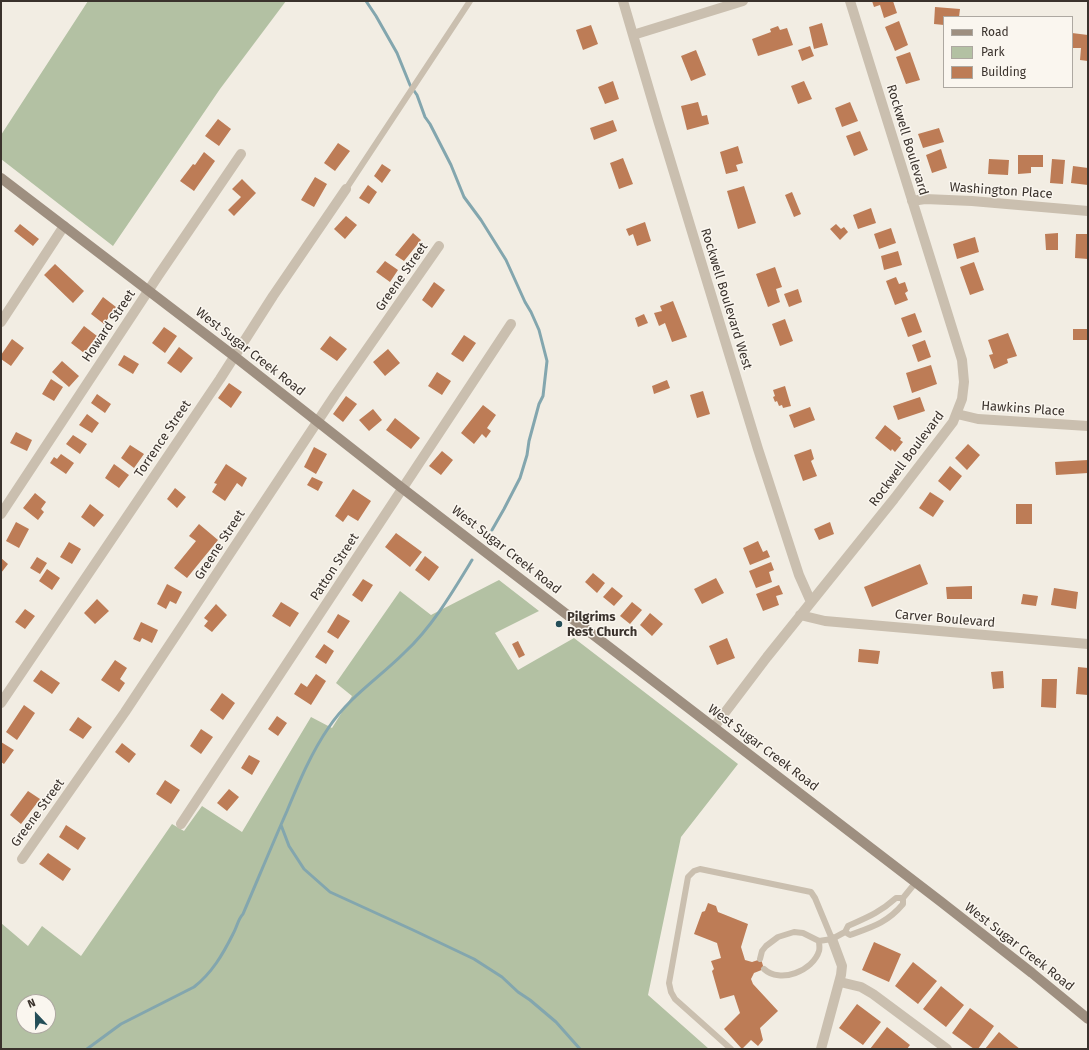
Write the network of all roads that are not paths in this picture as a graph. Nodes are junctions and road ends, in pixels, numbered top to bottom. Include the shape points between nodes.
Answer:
1 (470, 1) edge
2 (623, 1) edge
3 (743, 1) edge
4 (850, 1) edge
5 (633, 35) junction
6 (241, 154) dead end
7 (1, 178) edge
8 (346, 189) joint
9 (912, 201) junction
10 (1088, 211) edge
11 (64, 226) junction
12 (439, 246) dead end
13 (148, 291) junction
14 (1, 322) edge
15 (511, 324) dead end
16 (234, 356) junction
17 (957, 414) junction
18 (318, 421) junction
19 (1088, 426) edge
20 (402, 488) junction
21 (1, 514) edge
22 (811, 602) junction
23 (800, 615) junction
24 (1088, 644) edge
25 (1, 703) edge
26 (714, 727) junction
27 (181, 824) dead end
28 (22, 858) dead end
29 (916, 882) junction
30 (903, 898) junction
31 (845, 932) junction
32 (832, 939) junction
33 (819, 941) junction
34 (760, 960) dead end
35 (764, 969) dead end
36 (840, 982) junction
37 (1088, 1019) edge
38 (731, 1049) edge
39 (822, 1049) edge
40 (947, 1049) edge

1 - 8 lane
2 - 5 street, Rockwell Boulevard West
3 - 5 street
4 - 9 street, Rockwell Boulevard
5 - 22 street, Rockwell Boulevard West via 761,457 799,575
6 - 13 street, Howard Street
7 - 11 main road, West Sugar Creek Road
8 - 16 street, Torrence Street
9 - 10 street, Washington Place via 972,201
9 - 17 street, Rockwell Boulevard via 962,360 964,382
11 - 13 main road, West Sugar Creek Road
11 - 14 street
12 - 18 street, Greene Street
13 - 16 main road, West Sugar Creek Road
13 - 21 street, Howard Street
15 - 20 street, Patton Street
16 - 18 main road, West Sugar Creek Road
16 - 25 street, Torrence Street
17 - 19 street, Hawkins Place via 978,419
17 - 22 street, Rockwell Boulevard via 903,487
18 - 20 main road, West Sugar Creek Road
18 - 28 street, Greene Street via 130,706
20 - 26 main road, West Sugar Creek Road
20 - 27 street, Patton Street
22 - 23 street, Rockwell Boulevard
23 - 24 street, Carver Boulevard via 825,622
23 - 26 street, Rockwell Boulevard
26 - 29 main road, West Sugar Creek Road
29 - 30 lane
29 - 37 main road, West Sugar Creek Road
30 - 31 lane via 896,898 874,915 848,926
30 - 31 lane via 903,904 887,920 850,935
31 - 32 lane
32 - 33 lane
32 - 36 street via 842,966
32 - 38 lane via 811,892 700,869 688,877 668,983 675,999
33 - 34 lane via 803,933 794,932 778,937 762,951
33 - 35 lane via 820,950 812,963 803,969 786,976 777,976 769,974
36 - 39 street
36 - 40 street via 861,987 873,994

